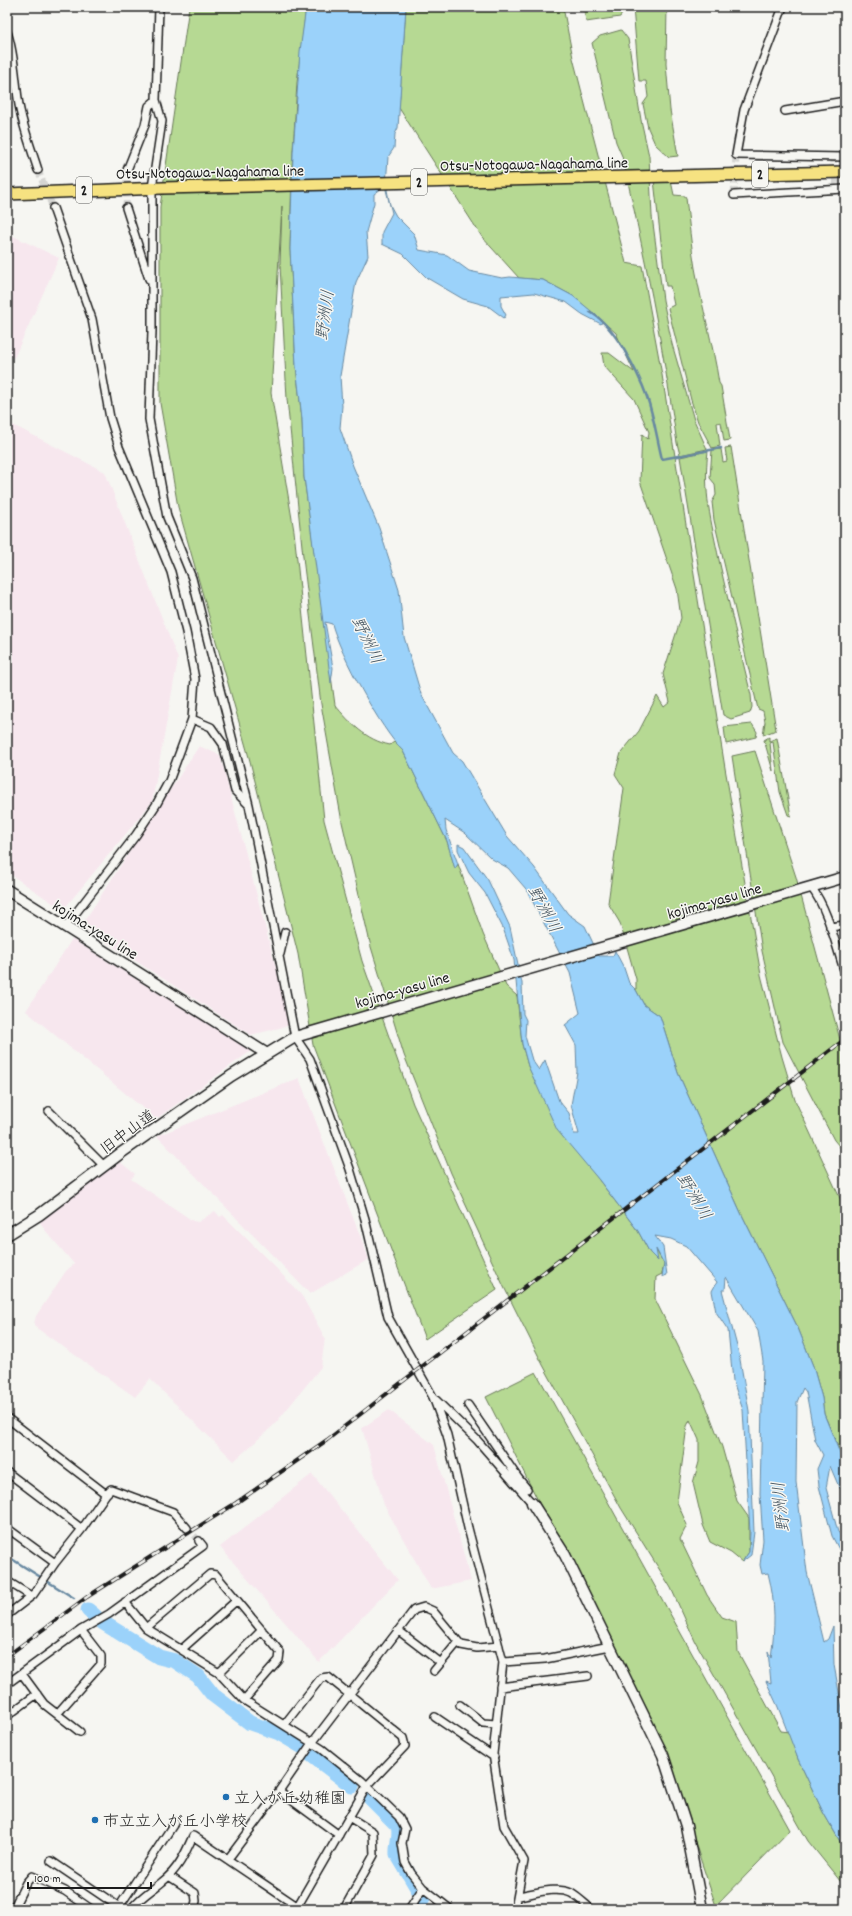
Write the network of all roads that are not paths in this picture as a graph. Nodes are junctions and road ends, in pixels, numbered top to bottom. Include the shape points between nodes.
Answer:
1 (159, 7) edge
2 (783, 7) edge
3 (7, 32) edge
4 (156, 100) junction
5 (845, 101) edge
6 (785, 111) dead end
7 (845, 157) edge
8 (38, 170) tunnel mouth
9 (127, 170) tunnel mouth
10 (845, 172) edge
11 (157, 188) junction
12 (845, 188) edge
13 (7, 194) edge
14 (734, 195) dead end
15 (53, 208) tunnel mouth
16 (126, 208) tunnel mouth
17 (151, 285) junction
18 (192, 719) junction
19 (249, 805) junction
20 (845, 877) edge
21 (806, 889) junction
22 (7, 890) edge
23 (845, 925) edge
24 (65, 927) junction
25 (830, 927) junction
26 (285, 932) dead end
27 (280, 956) junction
28 (845, 973) edge
29 (294, 1038) junction
30 (267, 1054) junction
31 (49, 1111) dead end
32 (104, 1166) junction
33 (8, 1233) edge
34 (433, 1397) junction
35 (468, 1405) dead end
36 (7, 1418) edge
37 (7, 1472) edge
38 (527, 1489) dead end
39 (106, 1494) junction
40 (532, 1503) joint
41 (7, 1528) edge
42 (82, 1528) junction
43 (187, 1528) tunnel mouth
44 (198, 1541) dead end
45 (55, 1563) junction
46 (7, 1581) edge
47 (31, 1596) junction
48 (237, 1600) junction
49 (125, 1602) junction
50 (7, 1615) edge
51 (146, 1628) junction
52 (81, 1630) junction
53 (262, 1630) junction
54 (399, 1631) junction
55 (458, 1642) junction
56 (499, 1646) junction
57 (610, 1646) junction
58 (182, 1649) junction
59 (503, 1662) junction
60 (441, 1663) junction
61 (434, 1671) dead end
62 (219, 1673) junction
63 (22, 1674) junction
64 (588, 1676) dead end
65 (7, 1684) edge
66 (500, 1686) junction
67 (37, 1694) junction
68 (349, 1695) junction
69 (244, 1700) junction
70 (460, 1704) dead end
71 (57, 1714) junction
72 (7, 1716) edge
73 (434, 1717) dead end
74 (496, 1724) junction
75 (284, 1725) junction
76 (80, 1732) dead end
77 (312, 1743) junction
78 (494, 1757) junction
79 (367, 1786) junction
80 (279, 1791) junction
81 (349, 1817) junction
82 (175, 1822) dead end
83 (339, 1835) junction
84 (228, 1859) junction
85 (52, 1861) dead end
86 (169, 1876) junction
87 (423, 1888) junction
88 (518, 1896) junction
89 (298, 1908) edge
90 (13, 1909) edge
91 (90, 1909) edge
92 (131, 1909) edge
93 (194, 1909) edge
94 (344, 1909) edge
95 (409, 1909) edge
96 (450, 1909) edge
97 (515, 1909) edge
98 (591, 1909) edge
99 (702, 1909) edge

1 - 4 street
2 - 7 street via 744,110 736,155
3 - 8 street via 14,60 24,129
4 - 9 street via 149,106 145,124
4 - 11 street via 162,121
5 - 6 street
10 - 11 main road, Otsu-Notogawa-Nagahama line / 2
11 - 13 main road, Otsu-Notogawa-Nagahama line / 2
11 - 17 street
12 - 14 street
15 - 18 street via 92,319 116,440 171,572 195,679
16 - 17 street
17 - 19 street via 149,418 158,470 167,517 192,578
18 - 19 street via 211,727 223,744 236,791
18 - 24 street via 178,762 156,806 136,836
19 - 27 street
20 - 21 main road, kojima-yasu line
21 - 25 street via 817,895
21 - 29 main road, kojima-yasu line
22 - 24 main road, kojima-yasu line
23 - 25 street
24 - 30 main road, kojima-yasu line
25 - 28 street
26 - 27 street
27 - 29 street
29 - 30 main road, kojima-yasu line
29 - 34 street via 310,1059 350,1169 365,1219 388,1317
30 - 32 main road, 旧中山道 via 231,1076
31 - 32 street
32 - 33 main road, 旧中山道 via 39,1215
34 - 40 street via 477,1440
34 - 56 street via 447,1435
35 - 38 street
36 - 39 street
37 - 42 street
39 - 42 street
39 - 43 street via 111,1489 173,1512
40 - 57 main road via 565,1555
41 - 45 street
42 - 45 street
44 - 49 street via 203,1546
45 - 47 street
46 - 47 street
47 - 50 street
48 - 51 street via 216,1575 210,1574
48 - 53 street
48 - 58 street
49 - 51 street
49 - 52 street
51 - 58 street
52 - 63 street
52 - 71 street via 101,1656 101,1664
53 - 62 street
53 - 69 street via 280,1652 278,1660
54 - 55 street via 414,1610 424,1608 433,1611
54 - 60 street
54 - 68 street
55 - 56 street via 477,1648
55 - 60 street
56 - 59 street
57 - 59 street via 545,1659
57 - 99 main road via 664,1755 686,1826
58 - 62 street
59 - 66 street
60 - 61 street
62 - 69 street
63 - 65 street
63 - 67 street
64 - 66 street
66 - 74 street
67 - 71 street via 44,1704
67 - 72 street
68 - 75 street via 328,1677 321,1678
68 - 77 street
68 - 79 street via 403,1738 405,1746
69 - 75 street
70 - 74 street via 483,1723
71 - 76 street
73 - 78 street
74 - 78 street
75 - 77 street
77 - 79 street
77 - 80 street
78 - 88 street via 504,1826 524,1861
79 - 81 street
79 - 87 street via 398,1817 405,1829 402,1843 405,1862
80 - 83 street
80 - 84 street
81 - 83 street
81 - 94 street via 373,1832 374,1855
82 - 85 street via 119,1907
83 - 89 street
84 - 86 street via 193,1836 180,1865
84 - 89 street
86 - 92 street via 138,1900
86 - 93 street via 195,1893
87 - 95 street
87 - 96 street
88 - 97 street
88 - 98 street via 564,1891 572,1893
90 - 91 street via 32,1876 65,1891

